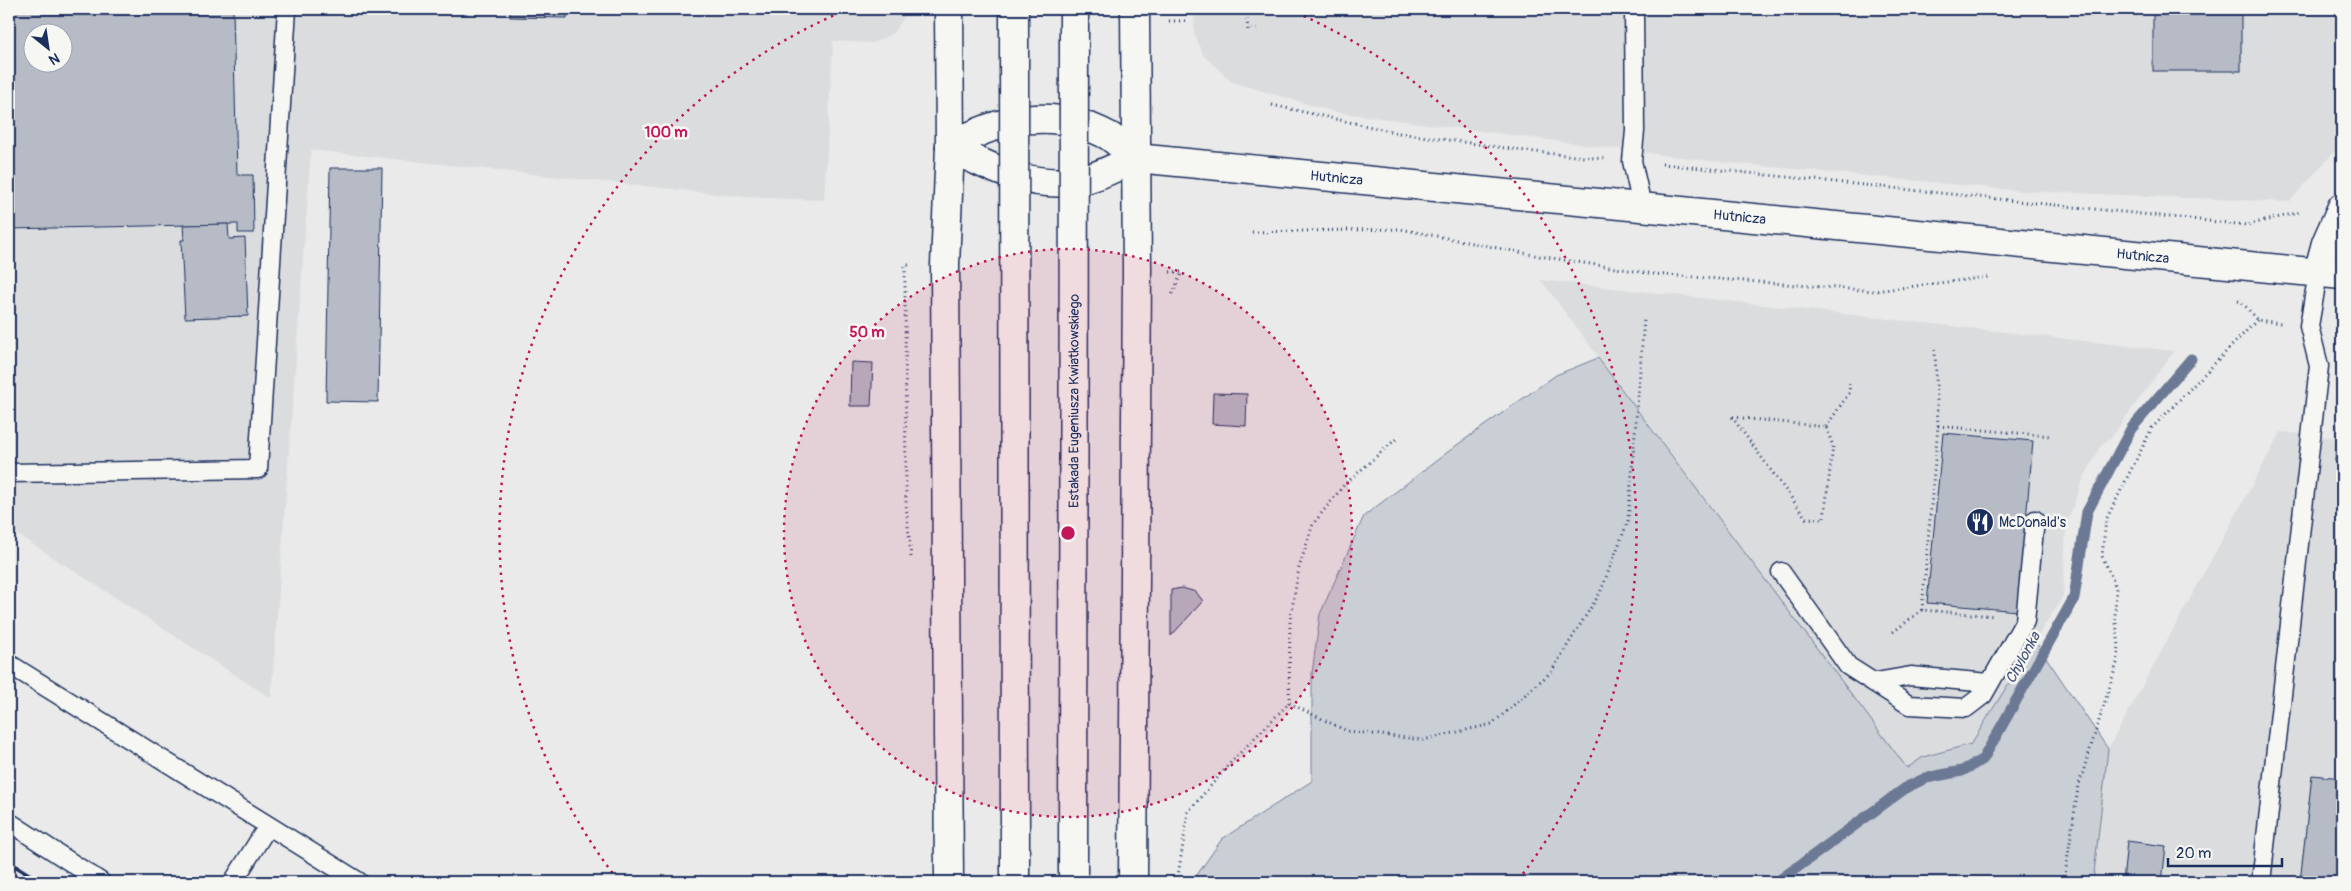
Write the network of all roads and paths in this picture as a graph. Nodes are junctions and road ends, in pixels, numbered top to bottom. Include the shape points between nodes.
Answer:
1 (288, 9) edge
2 (1014, 9) edge
3 (1074, 9) edge
4 (1634, 9) edge
5 (950, 12) edge
6 (1186, 12) dead end
7 (1133, 13) edge
8 (1257, 30) dead end
9 (1272, 105) dead end
10 (950, 148) junction
11 (1136, 158) junction
12 (1632, 161) junction
13 (1642, 206) junction
14 (2342, 207) edge
15 (2310, 210) dead end
16 (1252, 232) dead end
17 (905, 265) dead end
18 (2330, 274) edge
19 (1997, 278) dead end
20 (2233, 301) dead end
21 (1644, 319) dead end
22 (2257, 320) junction
23 (2309, 326) junction
24 (1935, 350) dead end
25 (1850, 382) dead end
26 (1938, 426) junction
27 (1826, 427) junction
28 (2052, 436) dead end
29 (1396, 439) dead end
30 (9, 473) edge
31 (905, 482) dead end
32 (2035, 520) dead end
33 (1782, 572) dead end
34 (1922, 610) junction
35 (2025, 621) junction
36 (1893, 632) dead end
37 (9, 664) edge
38 (1876, 682) junction
39 (1989, 683) junction
40 (1289, 703) junction
41 (9, 822) edge
42 (268, 826) junction
43 (101, 882) edge
44 (233, 882) edge
45 (359, 882) edge
46 (949, 882) edge
47 (1015, 882) edge
48 (1074, 882) edge
49 (1133, 882) edge
50 (1177, 882) edge
51 (2064, 882) edge
52 (2261, 882) edge

1 - 30 lane via 258,469
2 - 47 main road, bridge
3 - 48 main road, Estakada Eugeniusza Kwiatkowskiego, bridge
4 - 12 lane via 1635,131
5 - 10 main road
6 - 8 path via 1246,9 1248,30
7 - 11 main road
9 - 12 path via 1399,134
10 - 11 main road, Hutnicza via 990,169 1041,182 1083,180
10 - 11 main road via 973,134 1042,117 1090,127 1111,137
10 - 46 main road via 945,265
11 - 13 main road, Hutnicza
11 - 49 main road
12 - 13 lane
12 - 15 path via 2247,225
13 - 18 main road, Hutnicza
14 - 18 main road via 2326,242
16 - 19 path via 1400,229 1654,274 1875,291
17 - 31 path
18 - 23 lane
20 - 22 path via 2242,302
21 - 40 path via 1628,521 1600,593 1551,672 1492,724 1423,740 1347,731
22 - 23 path
22 - 51 path via 2152,428 2106,520 2102,556 2116,587 2117,664 2078,788
23 - 52 lane via 2319,366
24 - 26 path
25 - 27 path via 1849,393
26 - 28 path
26 - 34 path
27 - 27 path via 1817,426 1732,417 1806,518 1824,519 1833,446
29 - 40 path via 1344,485 1313,524 1299,568 1290,620
32 - 35 lane
33 - 38 lane via 1848,666
34 - 35 path
34 - 36 path
35 - 39 lane
37 - 42 lane
38 - 39 lane via 1911,676
38 - 39 lane via 1909,704 1966,708 1983,695
40 - 50 path via 1188,812
41 - 43 lane
42 - 44 lane
42 - 45 lane

